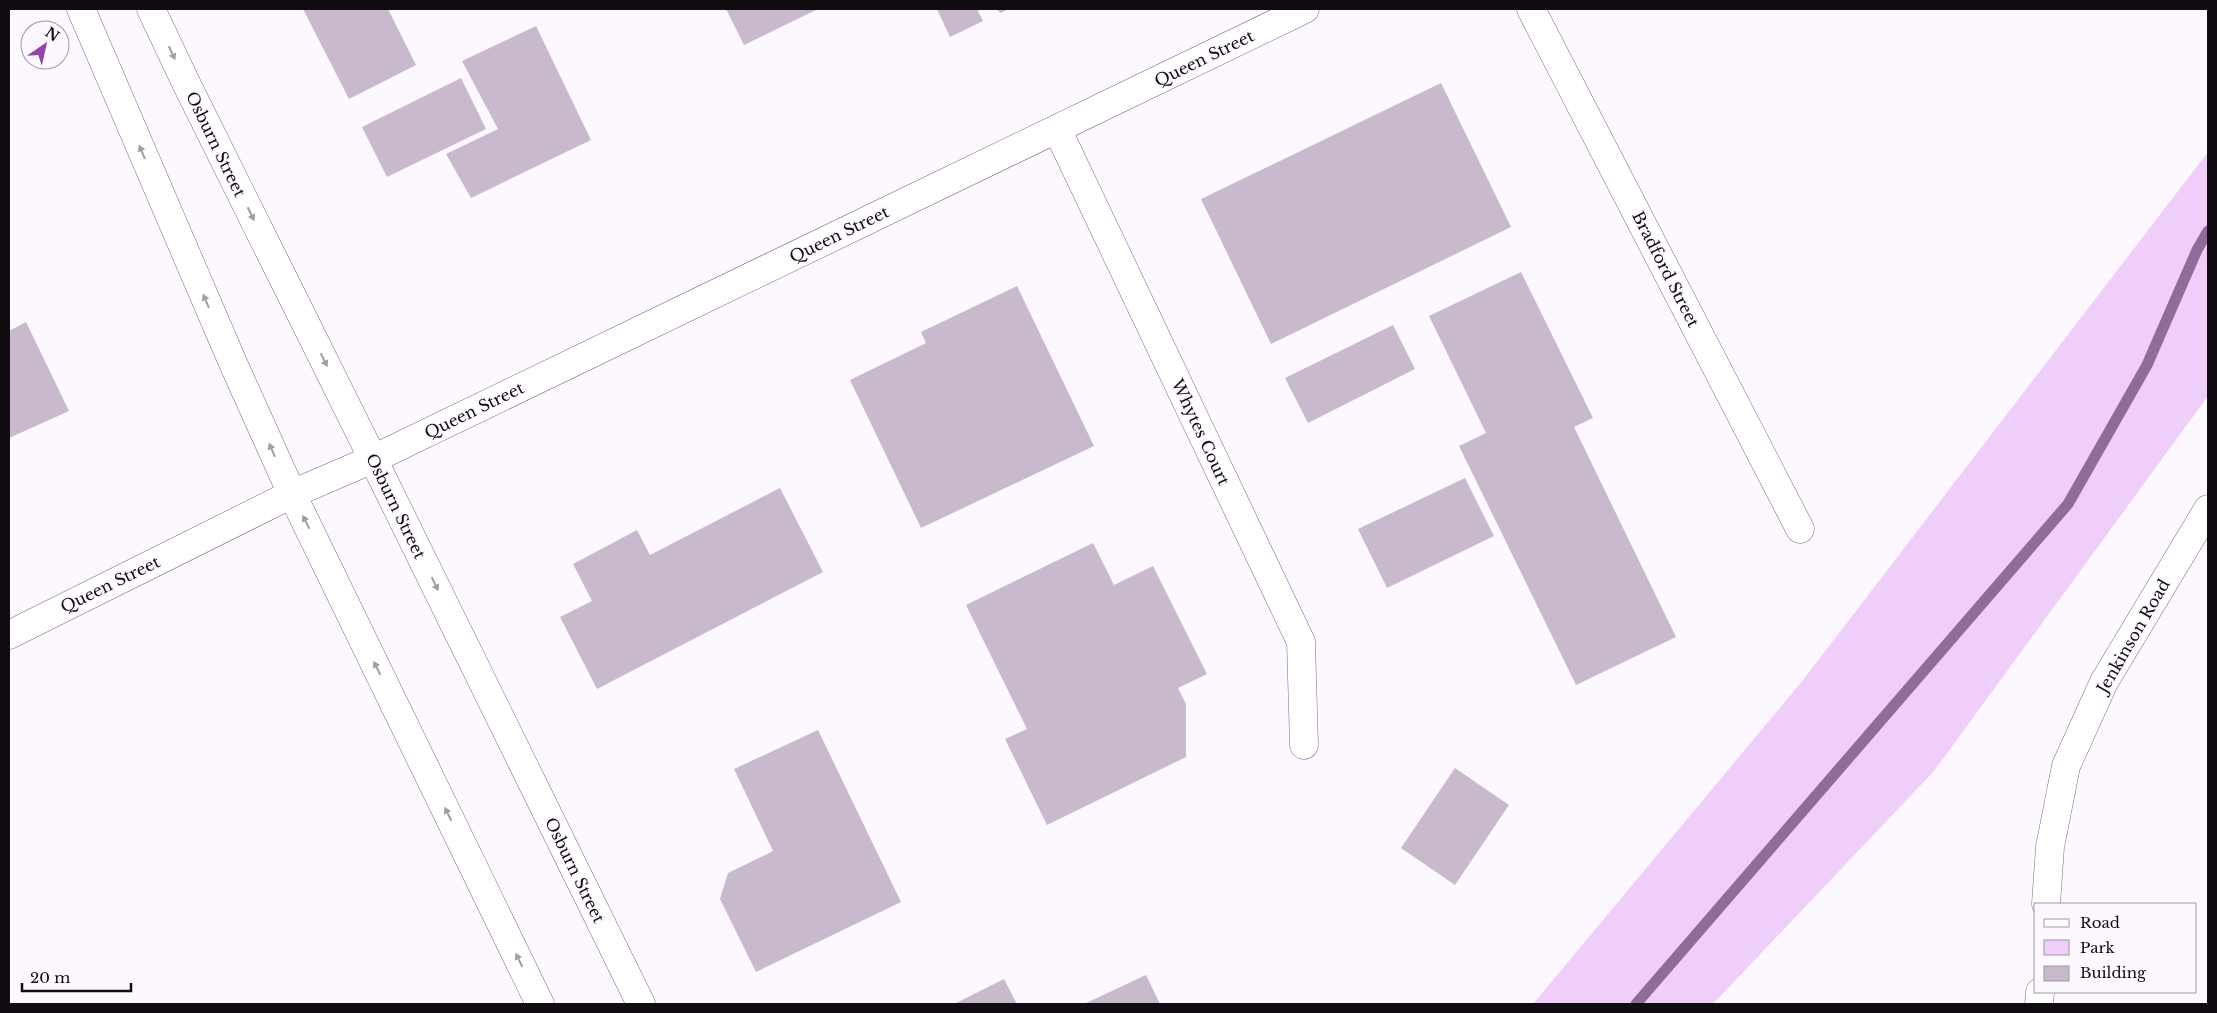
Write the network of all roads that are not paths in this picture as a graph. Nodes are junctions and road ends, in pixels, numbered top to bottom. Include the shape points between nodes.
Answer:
1 (81, 9) edge
2 (151, 9) edge
3 (1305, 9) edge
4 (1531, 9) edge
5 (1057, 129) junction
6 (373, 459) junction
7 (292, 494) junction
8 (2208, 509) edge
9 (1800, 529) dead end
10 (9, 634) edge
11 (1304, 745) dead end
12 (2046, 903) edge
13 (540, 1004) edge
14 (640, 1004) edge

7 -> 1 street
2 -> 6 street, Osburn Street
3 - 5 street, Queen Street
4 - 9 street, Bradford Street
5 - 6 street, Queen Street
5 - 11 street, Whytes Court via 1301,642
6 - 7 street, Queen Street
6 -> 14 street, Osburn Street
7 - 10 street, Queen Street
13 -> 7 street
8 - 12 street, Jenkinson Road via 2104,682 2066,766 2050,847

